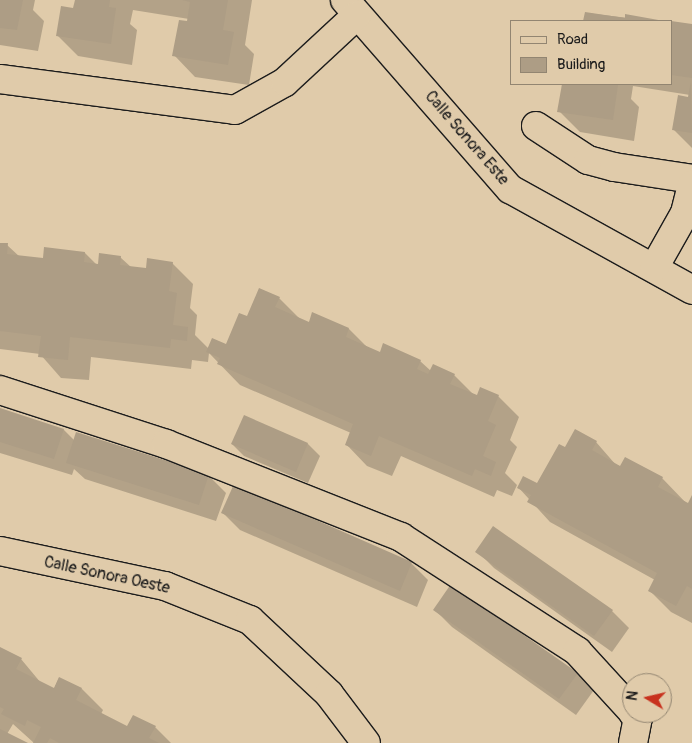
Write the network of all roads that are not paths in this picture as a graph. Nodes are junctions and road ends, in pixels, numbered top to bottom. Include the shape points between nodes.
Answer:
1 (351, 8) edge
2 (0, 79) edge
3 (536, 126) dead end
4 (692, 179) edge
5 (692, 185) edge
6 (654, 268) junction
7 (692, 290) edge
8 (0, 390) edge
9 (0, 551) edge
10 (622, 700) edge
11 (637, 723) edge
12 (365, 743) edge
13 (633, 743) edge

1 - 2 street via 285,82 234,110
1 - 6 street, Calle Sonora Este via 398,57 510,189
3 - 4 street via 588,160
5 - 6 street via 685,214
6 - 7 street, Calle Sonora Este
8 - 10 street via 166,444 401,537 577,651
9 - 12 street, Calle Sonora Oeste via 165,586 250,620 329,694
11 - 13 street

